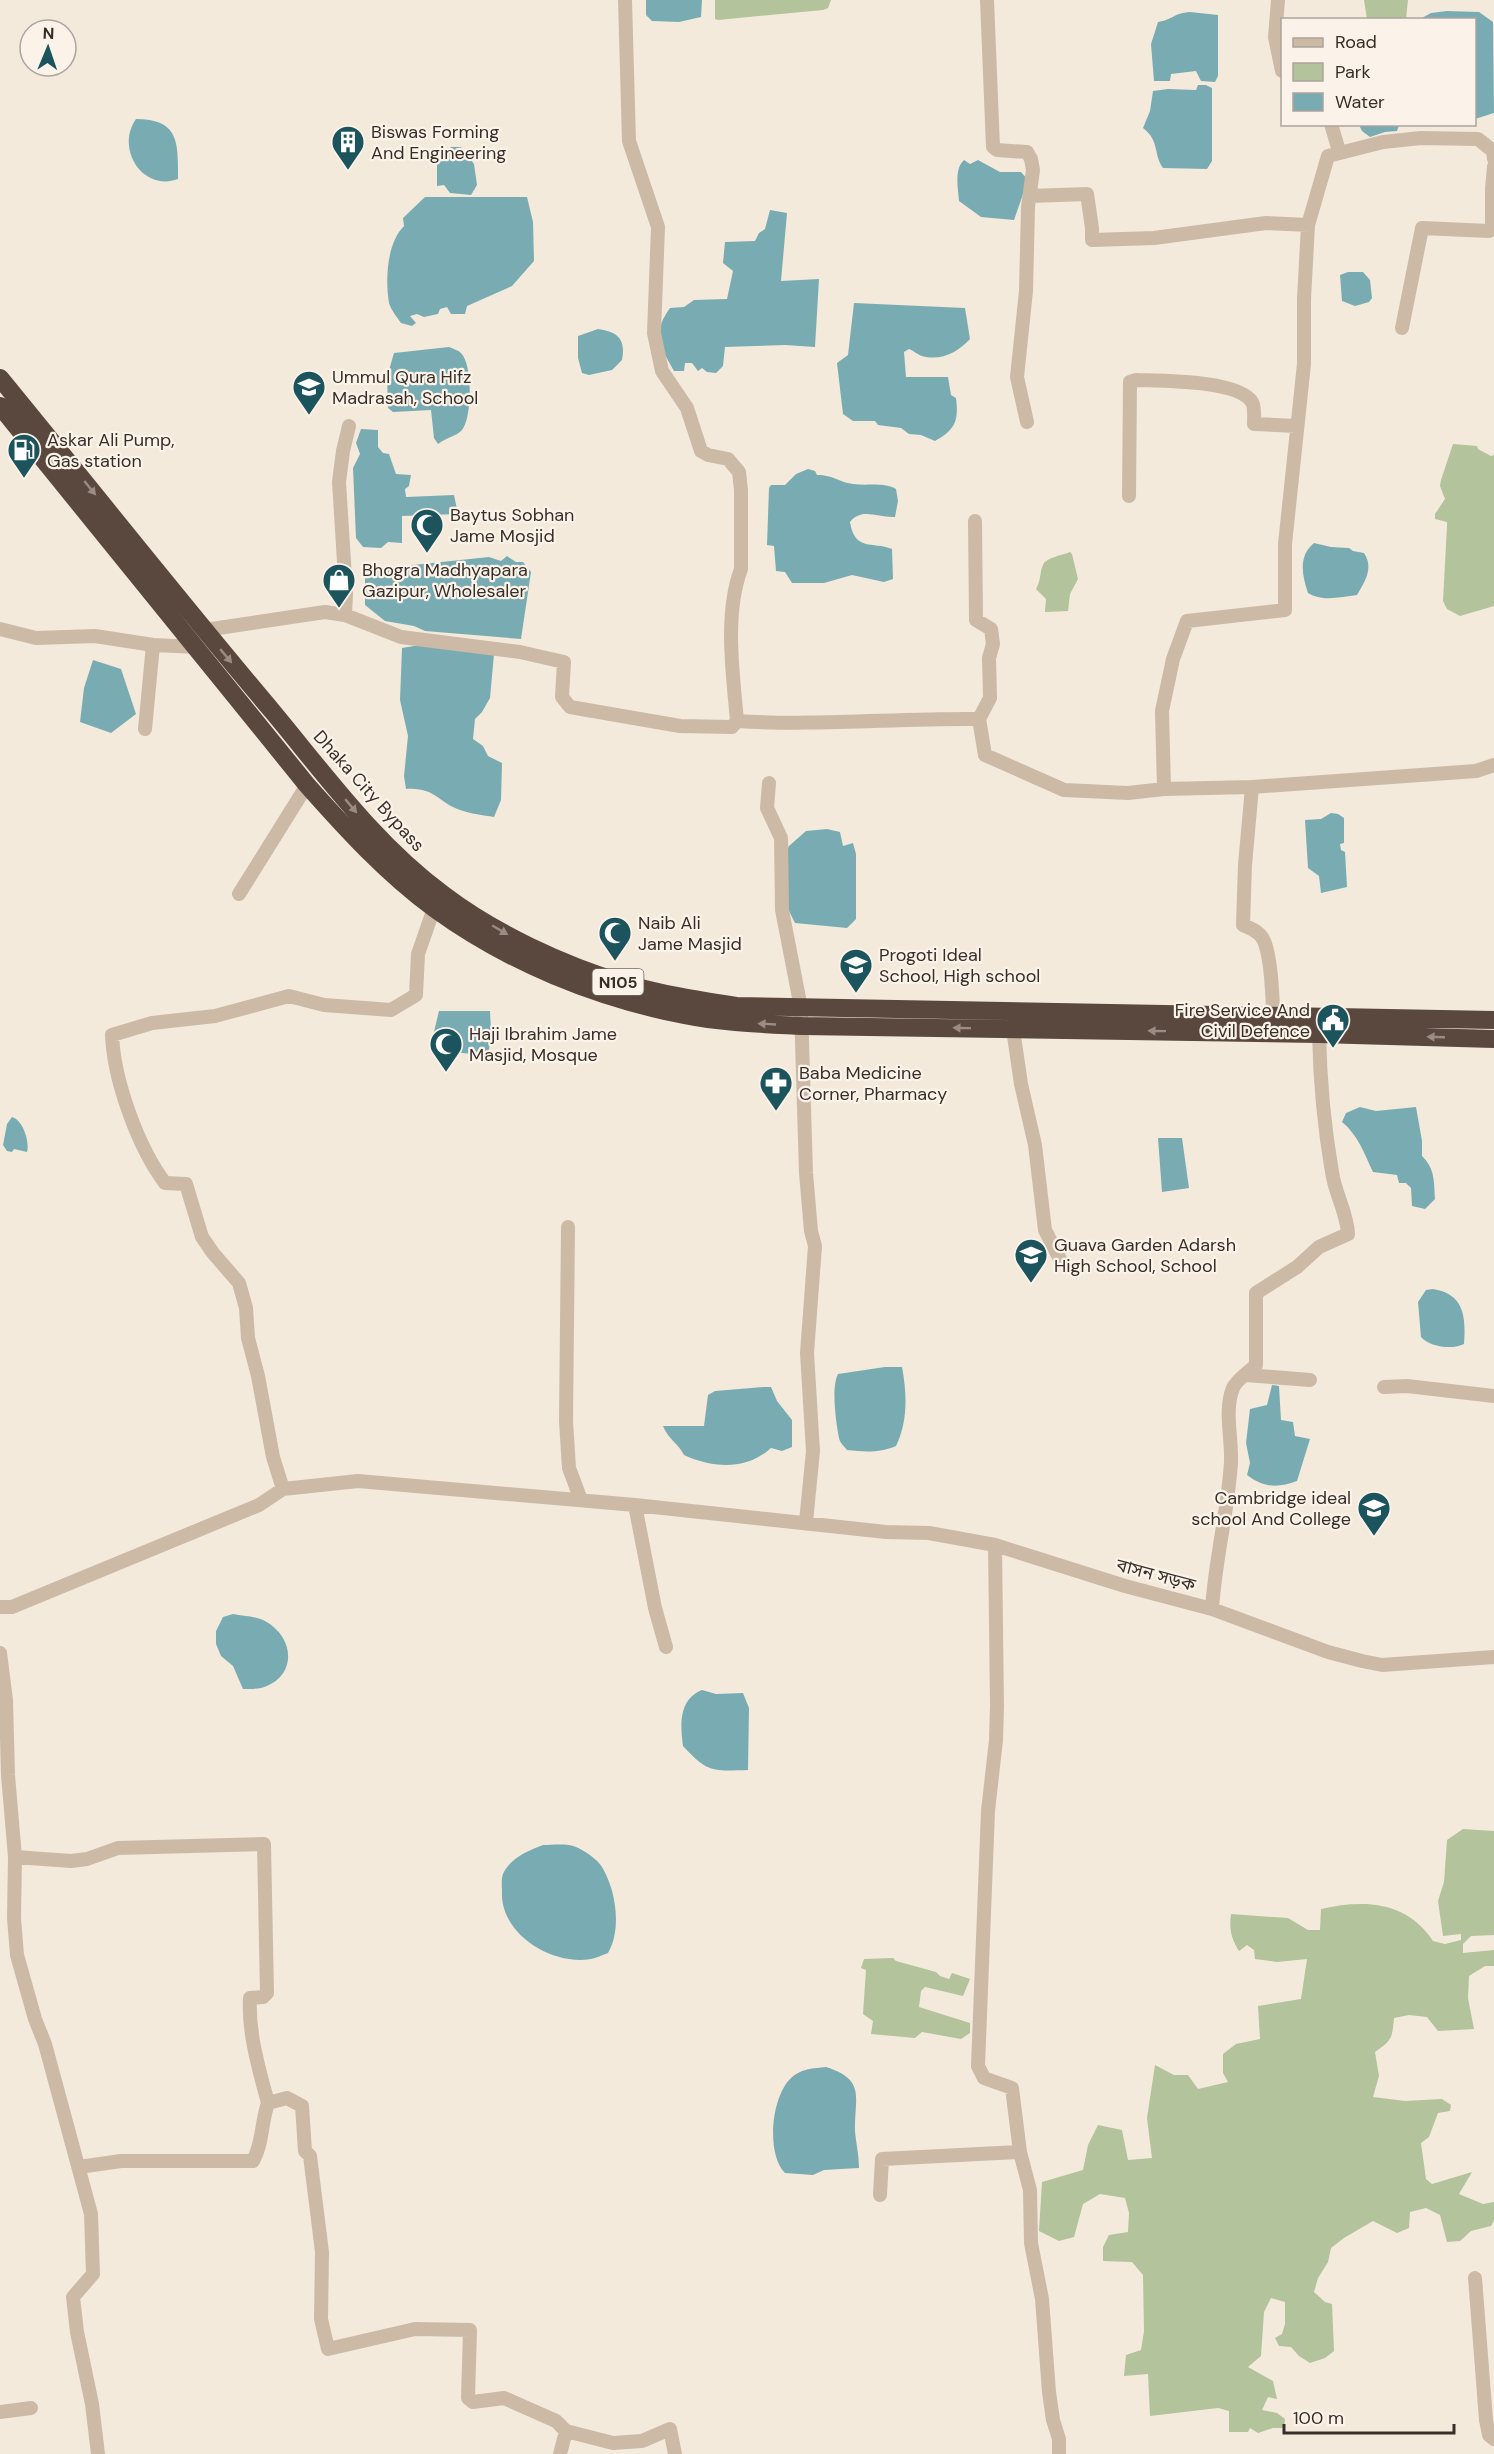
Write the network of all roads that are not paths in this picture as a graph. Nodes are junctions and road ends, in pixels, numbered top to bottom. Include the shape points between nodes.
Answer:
1 (625, 0) edge
2 (987, 0) edge
3 (1278, 0) edge
4 (1281, 66) edge
5 (1332, 126) edge
6 (1339, 151) junction
7 (1494, 159) edge
8 (1494, 167) edge
9 (1493, 189) edge
10 (1030, 196) junction
11 (1308, 225) junction
12 (1402, 328) dead end
13 (0, 378) edge
14 (0, 406) edge
15 (1027, 422) dead end
16 (349, 426) dead end
17 (1297, 426) junction
18 (1129, 496) dead end
19 (975, 521) dead end
20 (345, 615) junction
21 (0, 629) edge
22 (205, 630) junction
23 (153, 645) junction
24 (197, 647) junction
25 (979, 718) junction
26 (737, 721) junction
27 (145, 729) dead end
28 (1494, 765) edge
29 (769, 783) dead end
30 (307, 785) junction
31 (1252, 787) junction
32 (1164, 789) junction
33 (239, 894) dead end
34 (434, 908) junction
35 (802, 1017) junction
36 (1273, 1017) junction
37 (1494, 1020) edge
38 (1013, 1029) junction
39 (1319, 1034) junction
40 (1494, 1039) edge
41 (568, 1227) dead end
42 (1060, 1261) dead end
43 (1246, 1375) junction
44 (1310, 1380) dead end
45 (1384, 1387) dead end
46 (1494, 1396) edge
47 (283, 1489) junction
48 (581, 1500) junction
49 (635, 1505) junction
50 (806, 1522) junction
51 (995, 1545) junction
52 (0, 1607) edge
53 (1212, 1609) junction
54 (666, 1647) dead end
55 (0, 1653) edge
56 (1494, 1657) edge
57 (15, 1857) junction
58 (268, 2103) junction
59 (1020, 2152) junction
60 (79, 2167) junction
61 (880, 2195) dead end
62 (1474, 2278) dead end
63 (31, 2408) dead end
64 (0, 2412) edge
65 (566, 2431) junction
66 (1494, 2439) edge
67 (98, 2454) edge
68 (560, 2454) edge
69 (675, 2454) edge
70 (1059, 2454) edge

1 - 26 street via 629,141 658,227 654,333 662,371 687,408 701,451 728,459 739,472 741,569 730,648
2 - 10 street via 993,147 1027,152 1033,170
3 - 4 street via 1275,37
5 - 6 street
6 - 7 street via 1421,138 1478,139 1493,151
6 - 11 street via 1328,156
8 - 9 street
9 - 12 street via 1489,231 1422,228
10 - 11 street via 1087,194 1092,240 1154,238 1266,223
10 - 15 street via 1028,273 1017,376
11 - 17 street via 1304,364
13 -> 22 highway, Dhaka City Bypass / N105
14 - 24 highway
16 - 20 street via 339,482
17 - 18 street via 1254,424 1253,404 1244,392 1212,385 1130,382
17 - 32 street via 1285,544 1285,610 1187,621 1173,659 1162,711
19 - 25 street via 976,620 991,629 993,644 989,658 990,698
20 - 22 street via 325,612
20 - 26 street via 401,637 520,652 564,662 562,698 570,707 680,726 732,727
21 - 23 street via 36,638 95,636
22 -> 35 highway, Dhaka City Bypass / N105 via 364,822 408,866 446,896 503,932 575,966 623,983
23 - 24 street
23 - 27 street
24 - 30 highway
25 - 26 street via 786,724
25 - 32 street via 985,755 1064,790 1128,793
28 - 31 street via 1476,771
29 - 35 street via 767,808 781,838 782,910
30 - 33 street
30 - 34 highway via 348,831
31 - 32 street
31 - 36 street via 1243,925 1263,938
35 -> 34 highway via 734,1023 622,1000 566,981 492,945
34 - 47 street via 418,954 416,995 391,1010 324,1005 289,996 215,1016 152,1023 112,1035 130,1118 157,1172 165,1183 186,1184 202,1237 239,1283 273,1457
35 - 36 highway, Dhaka City Bypass / N105
38 -> 35 highway
35 - 50 street via 806,1173 815,1246 807,1353 813,1451
36 - 37 highway, Dhaka City Bypass / N105
39 -> 38 highway
38 - 42 street via 1037,1155 1046,1230
40 -> 39 highway
39 - 43 street via 1324,1122 1332,1176 1347,1218 1348,1234 1319,1247 1297,1268 1256,1293 1256,1365
41 - 48 street via 566,1421 570,1468
43 - 44 street
43 - 53 street via 1233,1386 1229,1409 1231,1462 1226,1521
45 - 46 street
47 - 48 street, বাসন সড়ক via 358,1481
47 - 52 street via 259,1505 133,1558 12,1606
48 - 49 street, বাসন সড়ক
49 - 50 street, বাসন সড়ক
49 - 54 street
50 - 51 street, বাসন সড়ক via 929,1533
51 - 53 street, বাসন সড়ক
51 - 59 street via 997,1717 988,1811 978,2066 984,2078 1012,2088
53 - 56 street, বাসন সড়ক via 1328,1652 1383,1665
55 - 57 street
57 - 58 street via 71,1861 118,1848 264,1844 267,1993 250,1998 250,2006 253,2042
57 - 60 street via 17,1955
58 - 60 street via 260,2149 252,2161 121,2161
58 - 65 street via 287,2098 302,2106 305,2151 310,2156 322,2252 321,2319 328,2349 415,2329 470,2330 468,2398 473,2402 504,2398 556,2421
59 - 61 street via 882,2159
59 - 70 street via 1030,2190 1031,2243 1042,2299 1048,2384
60 - 67 street via 90,2214 93,2274 74,2297
62 - 66 street via 1486,2420 1489,2435
63 - 64 street
65 - 68 street
65 - 69 street via 613,2443 642,2441 670,2429

